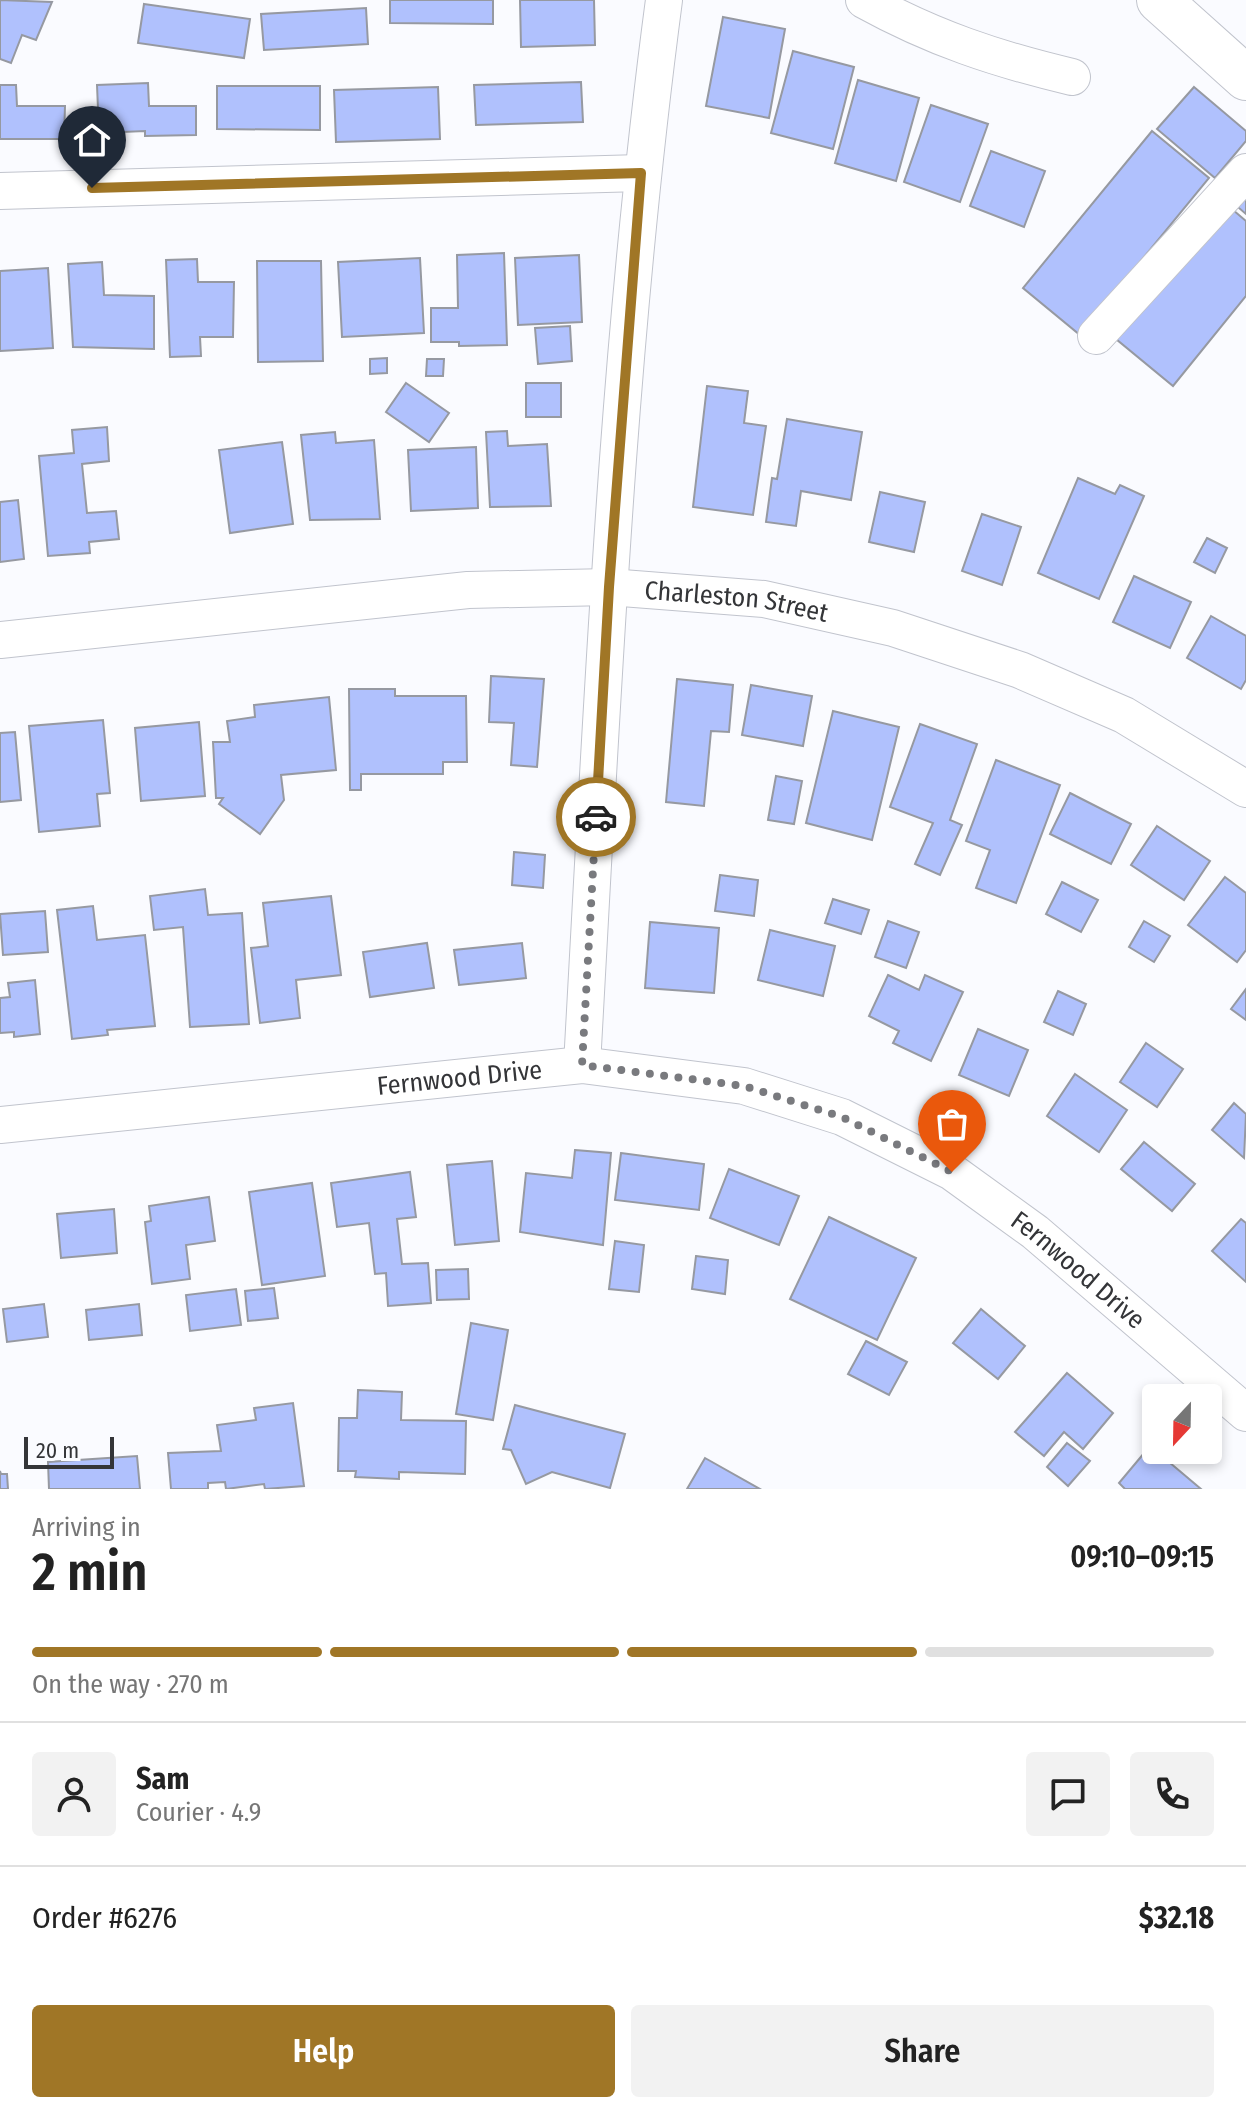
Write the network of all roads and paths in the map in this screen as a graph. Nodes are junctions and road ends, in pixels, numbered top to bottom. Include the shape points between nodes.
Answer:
1 (664, 0) edge
2 (864, 0) edge
3 (1159, 0) edge
4 (1072, 77) dead end
5 (1246, 78) edge
6 (1246, 172) edge
7 (641, 173) junction
8 (0, 191) edge
9 (1096, 336) dead end
10 (609, 587) junction
11 (0, 640) edge
12 (1246, 789) edge
13 (582, 1065) junction
14 (0, 1125) edge
15 (1246, 1413) edge

1 - 7 street
2 - 4 street via 920,31 995,59
3 - 5 main road
6 - 9 street
7 - 8 street
7 - 10 street
10 - 11 street, Charleston Street via 468,590
10 - 12 street, Charleston Street via 764,599 893,628 1020,670 1124,715
10 - 13 street
13 - 14 street, Fernwood Drive
13 - 15 street, Fernwood Drive via 744,1086 842,1117 952,1172 1035,1232

